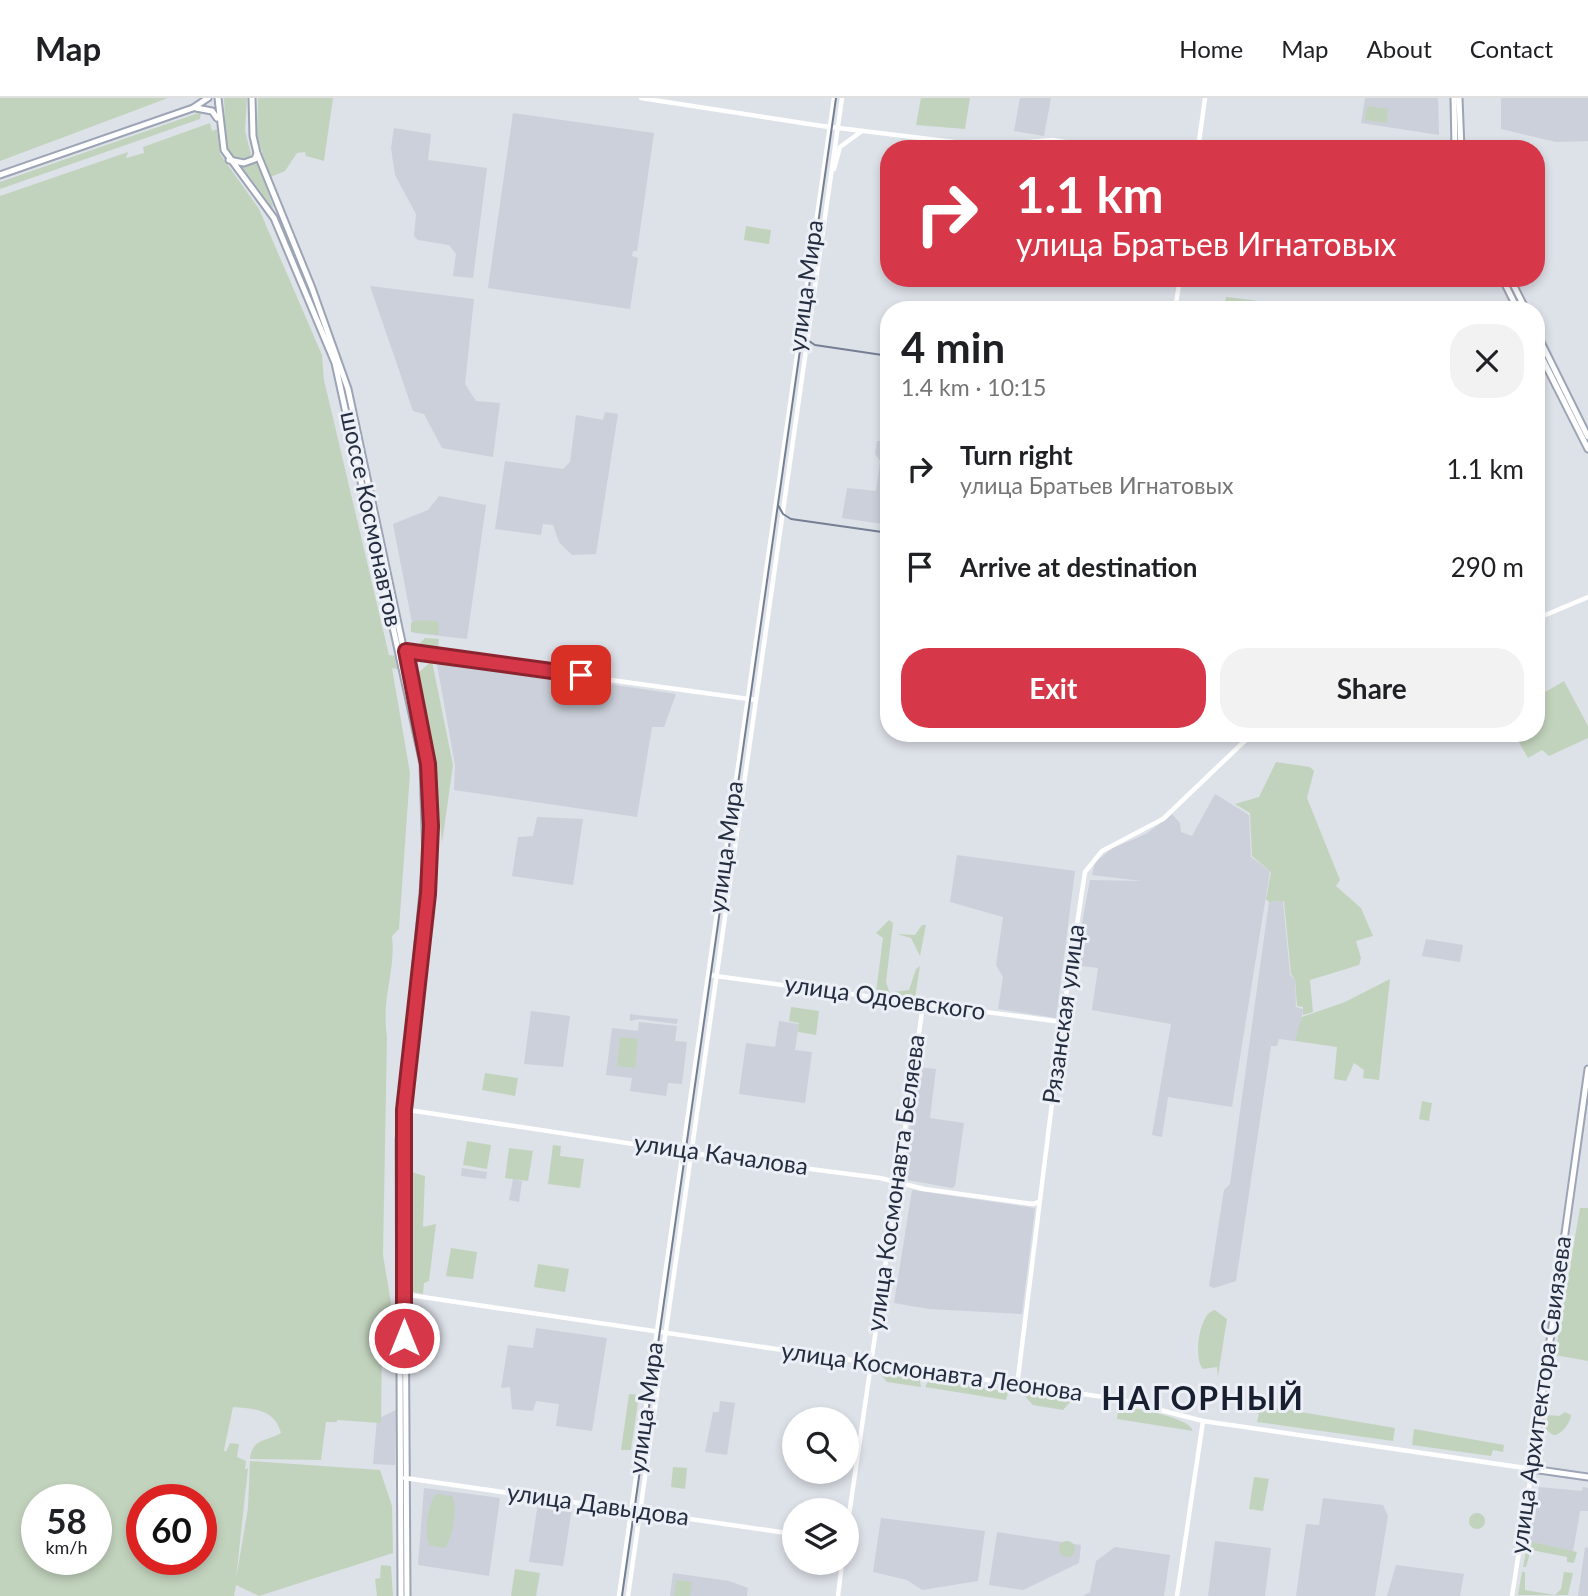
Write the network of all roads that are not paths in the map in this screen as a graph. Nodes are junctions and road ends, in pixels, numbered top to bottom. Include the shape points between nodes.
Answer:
1 (208, 98) edge
2 (218, 98) edge
3 (252, 98) edge
4 (641, 98) edge
5 (834, 98) edge
6 (842, 98) edge
7 (1205, 98) edge
8 (1457, 98) edge
9 (193, 108) junction
10 (219, 121) junction
11 (830, 126) junction
12 (838, 126) junction
13 (865, 130) junction
14 (941, 140) edge
15 (1199, 140) edge
16 (1455, 140) edge
17 (1460, 140) edge
18 (257, 153) junction
19 (229, 160) junction
20 (832, 173) junction
21 (0, 176) edge
22 (1545, 350) edge
23 (1545, 364) edge
24 (1588, 437) edge
25 (1588, 449) edge
26 (1588, 597) edge
27 (1545, 615) edge
28 (403, 651) junction
29 (747, 699) junction
30 (756, 700) junction
31 (1243, 742) edge
32 (708, 975) junction
33 (717, 976) junction
34 (923, 1004) junction
35 (1062, 1022) junction
36 (1588, 1069) edge
37 (402, 1109) junction
38 (683, 1150) junction
39 (692, 1151) junction
40 (897, 1182) junction
41 (1040, 1202) junction
42 (402, 1294) junction
43 (657, 1332) junction
44 (666, 1333) junction
45 (869, 1364) junction
46 (1017, 1386) junction
47 (1203, 1421) junction
48 (1532, 1469) junction
49 (1588, 1477) edge
50 (403, 1478) junction
51 (851, 1498) edge
52 (632, 1509) junction
53 (640, 1510) junction
54 (782, 1532) edge
55 (841, 1575) edge
56 (401, 1596) edge
57 (407, 1596) edge
58 (619, 1596) edge
59 (628, 1596) edge
60 (838, 1596) edge
61 (1177, 1596) edge
62 (1512, 1596) edge

1 - 9 main road
2 - 10 main road, шоссе Космонавтов
3 - 18 main road, шоссе Космонавтов
4 - 11 main road
5 - 11 main road, улица Мира
6 - 12 main road, улица Мира
7 - 15 main road
8 - 16 main road
8 - 17 main road
9 - 10 main road via 212,111
9 - 21 main road
10 - 19 main road, шоссе Космонавтов
11 - 12 main road
11 - 29 main road, улица Мира
12 - 13 main road
12 - 20 main road, улица Мира
13 - 14 main road
13 - 20 main road via 843,143
18 - 19 main road via 255,159 244,163
18 - 28 main road, шоссе Космонавтов via 348,389
19 - 28 main road, шоссе Космонавтов via 274,218 335,363
20 - 30 main road, улица Мира
22 - 24 main road
23 - 25 main road
26 - 27 main road
28 - 29 main road
28 - 37 main road, шоссе Космонавтов via 419,733 426,827 424,894
29 - 30 main road
29 - 32 main road, улица Мира
30 - 33 main road, улица Мира
31 - 35 main road, Рязанская улица via 1163,819 1111,845 1089,864
32 - 33 main road, улица Одоевского
32 - 38 main road, улица Мира
33 - 34 main road, улица Одоевского
33 - 39 main road, улица Мира
34 - 35 main road, улица Одоевского
34 - 40 main road, улица Космонавта Беляева
35 - 41 main road, Рязанская улица
36 - 48 main road, улица Архитектора Свиязева
37 - 38 main road, улица Качалова
37 - 42 main road, шоссе Космонавтов
38 - 39 main road, улица Качалова
38 - 43 main road, улица Мира
39 - 40 main road, улица Качалова
39 - 44 main road, улица Мира
40 - 41 main road, улица Качалова via 1033,1205
40 - 45 main road, улица Космонавта Беляева
41 - 46 main road, Рязанская улица
42 - 43 main road, улица Космонавта Леонова
42 - 50 main road, шоссе Космонавтов
43 - 44 main road, улица Космонавта Леонова
43 - 52 main road, улица Мира
44 - 45 main road, улица Космонавта Леонова
44 - 53 main road, улица Мира
45 - 46 main road, улица Космонавта Леонова
45 - 51 main road, улица Космонавта Беляева
46 - 47 main road, улица Космонавта Леонова via 1141,1403
47 - 48 main road, улица Космонавта Леонова
47 - 61 main road
48 - 49 main road, улица Космонавта Леонова
48 - 62 main road, улица Архитектора Свиязева
50 - 52 main road, улица Давыдова
50 - 56 main road, шоссе Космонавтов
50 - 57 main road, шоссе Космонавтов
52 - 53 main road, улица Давыдова
52 - 58 main road, улица Мира
53 - 54 main road, улица Давыдова
53 - 59 main road, улица Мира
55 - 60 main road

